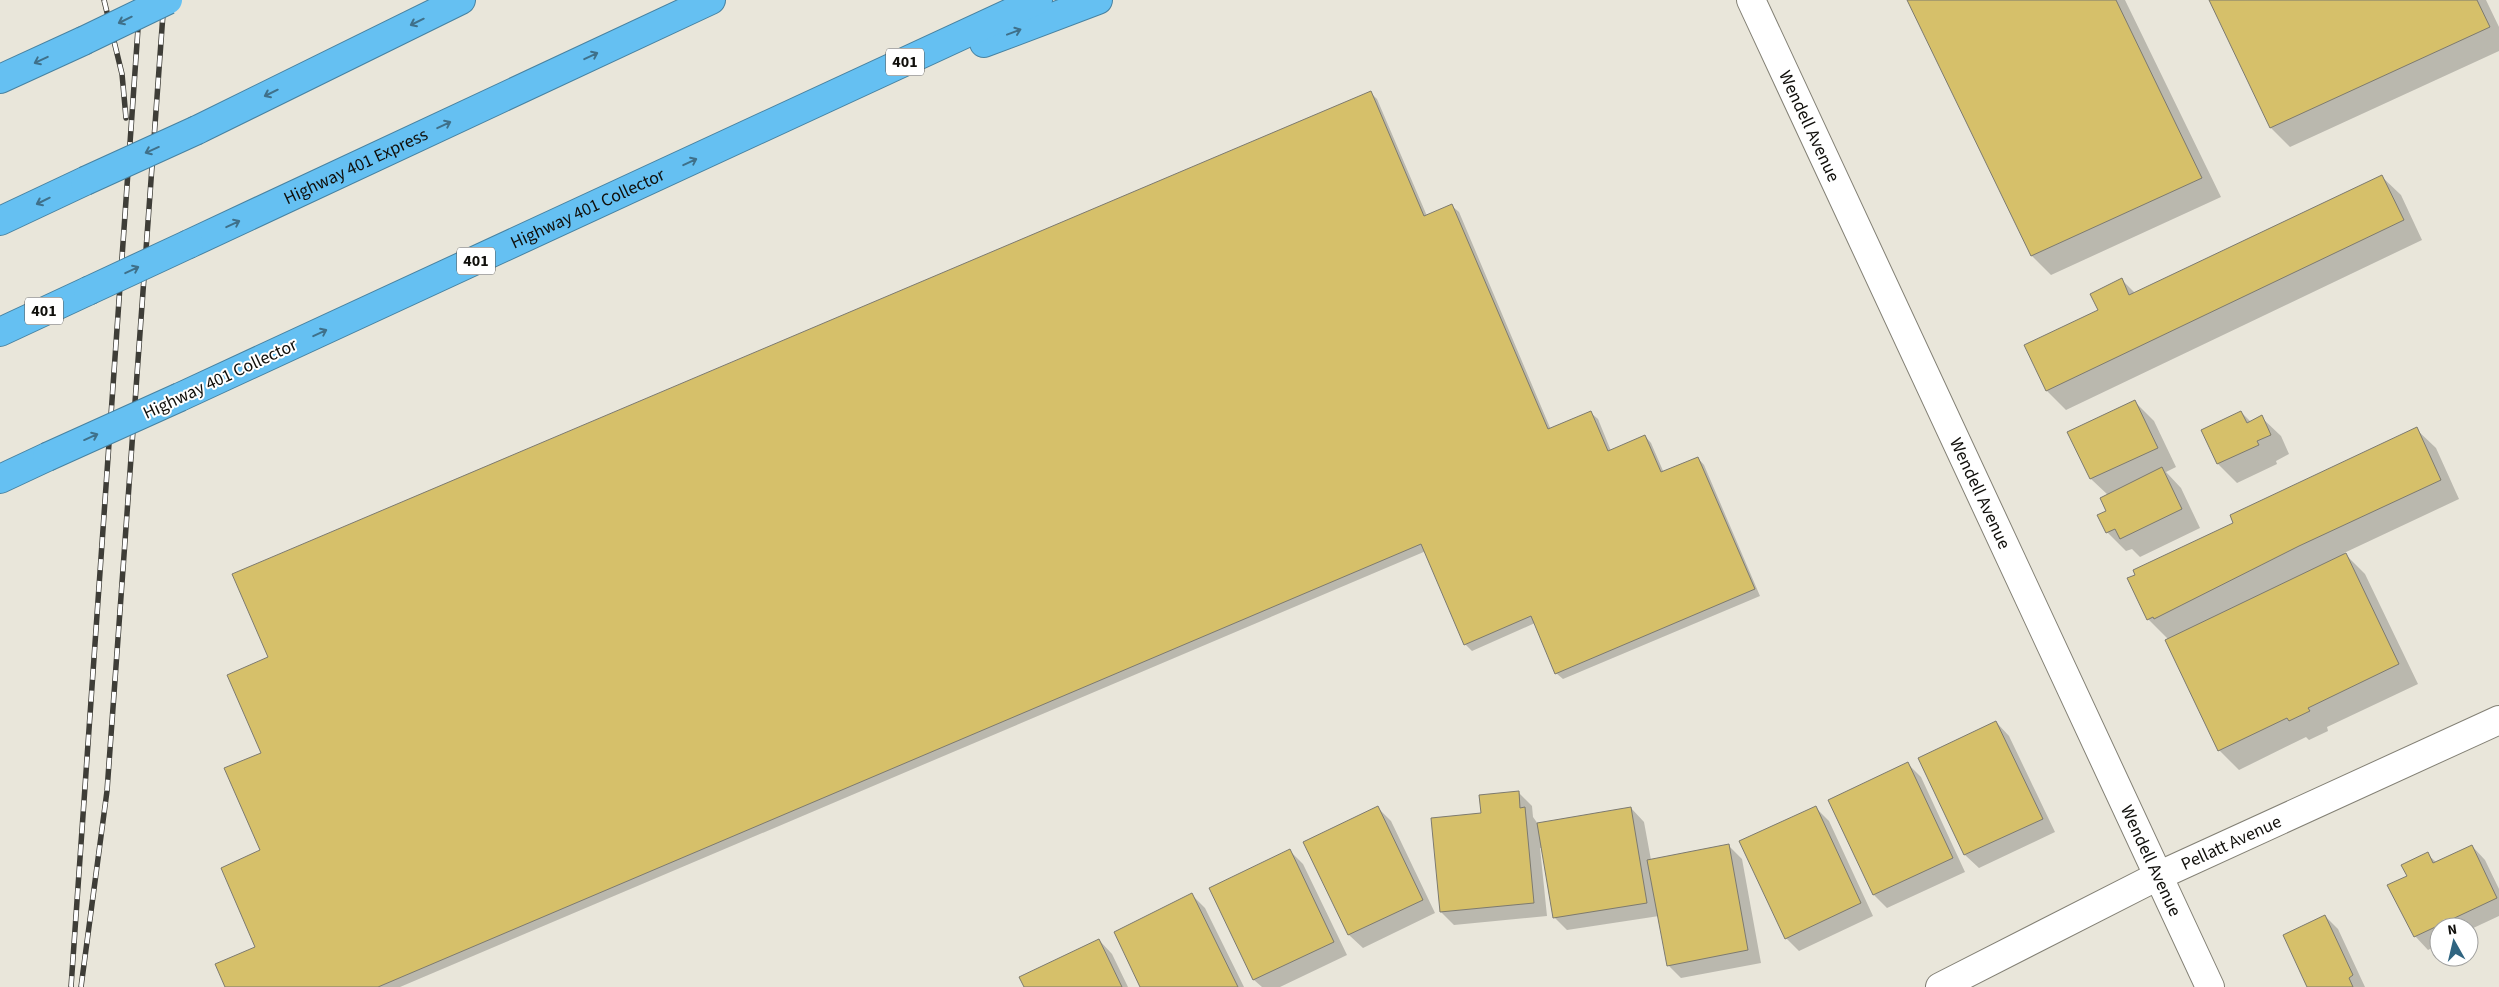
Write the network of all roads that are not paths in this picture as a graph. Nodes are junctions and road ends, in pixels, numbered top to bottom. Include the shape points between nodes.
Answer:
1 (168, 0) edge
2 (460, 0) edge
3 (711, 0) edge
4 (1038, 0) edge
5 (1098, 0) edge
6 (1751, 0) edge
7 (0, 79) edge
8 (772, 124) junction
9 (0, 221) edge
10 (0, 332) edge
11 (0, 479) edge
12 (2499, 720) edge
13 (2158, 876) junction
14 (1940, 987) edge
15 (2210, 987) edge

1 -> 7 highway, bridge
2 -> 9 highway, bridge via 197,130
10 -> 3 highway, Highway 401 Express / 401, bridge
4 - 8 highway, Highway 401 Collector / 401
8 -> 5 highway
6 - 13 street, Wendell Avenue
11 -> 8 highway, Highway 401 Collector / 401, bridge
12 - 13 street, Pellatt Avenue
13 - 14 street, Pellatt Avenue
13 - 15 street, Wendell Avenue

